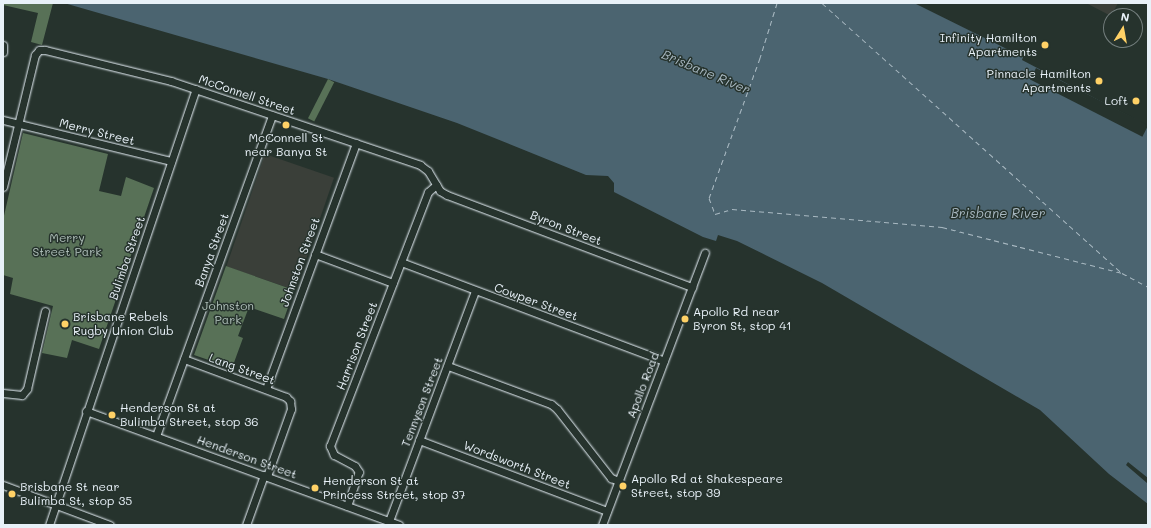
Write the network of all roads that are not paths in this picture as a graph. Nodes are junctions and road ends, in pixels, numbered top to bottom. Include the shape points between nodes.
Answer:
1 (3, 45) edge
2 (3, 52) edge
3 (196, 89) junction
4 (272, 115) junction
5 (3, 120) edge
6 (18, 124) junction
7 (356, 143) junction
8 (171, 161) junction
9 (436, 185) junction
10 (3, 187) edge
11 (705, 253) dead end
12 (315, 254) junction
13 (401, 262) junction
14 (393, 283) junction
15 (692, 287) junction
16 (475, 291) junction
17 (45, 311) dead end
18 (184, 359) junction
19 (664, 362) junction
20 (448, 366) junction
21 (266, 389) junction
22 (3, 393) edge
23 (86, 411) junction
24 (156, 436) junction
25 (419, 440) junction
26 (265, 475) junction
27 (619, 481) junction
28 (3, 485) edge
29 (55, 504) junction
30 (347, 506) junction
31 (608, 511) junction
32 (389, 521) junction
33 (49, 525) edge
34 (110, 525) edge
35 (246, 525) edge
36 (399, 525) edge
37 (602, 525) edge

1 - 2 street
3 - 4 street, McConnell Street
3 - 6 street, McConnell Street via 156,76 39,50 35,55
3 - 8 street, Bulimba Street
4 - 7 street, McConnell Street
4 - 18 street, Banya Street
5 - 6 street, Merry Street
6 - 8 street, Merry Street
6 - 10 street
7 - 9 street, McConnell Street via 424,167
7 - 12 street, Johnston Street
8 - 23 street, Bulimba Street
9 - 13 street, Harrison Street via 428,192
9 - 15 street, Byron Street via 447,195
11 - 15 street, Apollo Road
12 - 14 street
12 - 21 street, Johnston Street
13 - 14 street, Harrison Street
13 - 16 street, Cowper Street
14 - 30 street, Harrison Street via 330,446 334,455 355,466 359,472
15 - 19 street, Apollo Road
16 - 19 street, Cowper Street
16 - 20 street, Tennyson Street
17 - 22 street via 27,389 22,395
18 - 21 street, Lang Street
18 - 24 street, Banya Street
19 - 27 street, Apollo Road
20 - 25 street, Tennyson Street
20 - 27 street via 551,404 611,478
21 - 26 street, Lang Street via 286,397 290,401 291,409
23 - 24 street, Henderson Street
23 - 29 street, Bulimba Street
24 - 26 street, Henderson Street
25 - 31 street, Wordsworth Street
25 - 32 street, Tennyson Street
26 - 30 street, Henderson Street
26 - 35 street
27 - 31 street, Apollo Road
28 - 29 street
29 - 33 street, Bulimba Street
29 - 34 street
30 - 32 street, Henderson Street
31 - 37 street, Apollo Road
32 - 36 street, Henderson Street

